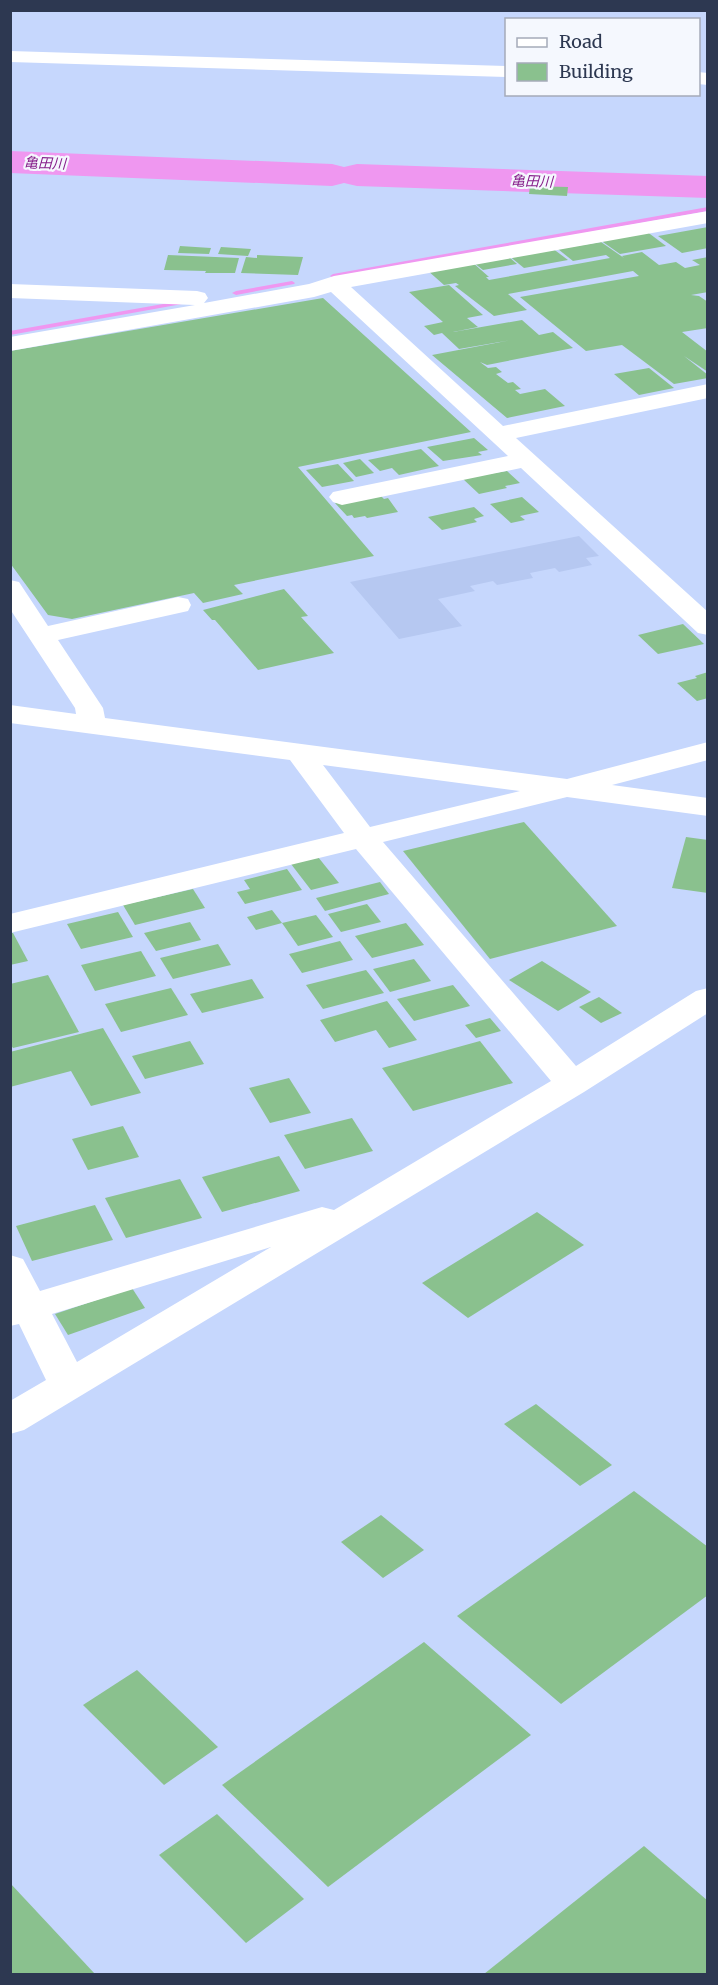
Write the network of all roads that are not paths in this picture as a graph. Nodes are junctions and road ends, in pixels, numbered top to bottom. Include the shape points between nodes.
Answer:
1 (10, 56) edge
2 (505, 72) edge
3 (708, 217) edge
4 (334, 283) junction
5 (10, 291) edge
6 (259, 300) junction
7 (10, 344) edge
8 (708, 392) edge
9 (498, 434) junction
10 (526, 460) junction
11 (342, 497) dead end
12 (10, 588) edge
13 (178, 606) dead end
14 (706, 623) edge
15 (43, 635) junction
16 (10, 714) edge
17 (89, 724) junction
18 (708, 751) edge
19 (299, 752) junction
20 (564, 789) junction
21 (708, 807) edge
22 (363, 838) junction
23 (10, 924) edge
24 (708, 998) edge
25 (572, 1084) junction
26 (369, 1205) junction
27 (10, 1268) edge
28 (20, 1310) edge
29 (68, 1384) junction
30 (10, 1420) edge

1 - 2 street
3 - 4 street
4 - 6 street
4 - 9 street
5 - 6 street
6 - 7 street
8 - 9 street
9 - 10 street
10 - 11 street
10 - 14 street
12 - 15 street
13 - 15 street
15 - 17 street via 89,708
16 - 17 street
17 - 19 street
18 - 20 street
19 - 20 street
19 - 22 street
20 - 21 street
20 - 22 street
22 - 23 street
22 - 25 street
24 - 25 street
25 - 26 street
26 - 28 street
26 - 29 street
27 - 28 street
28 - 29 street
29 - 30 street

